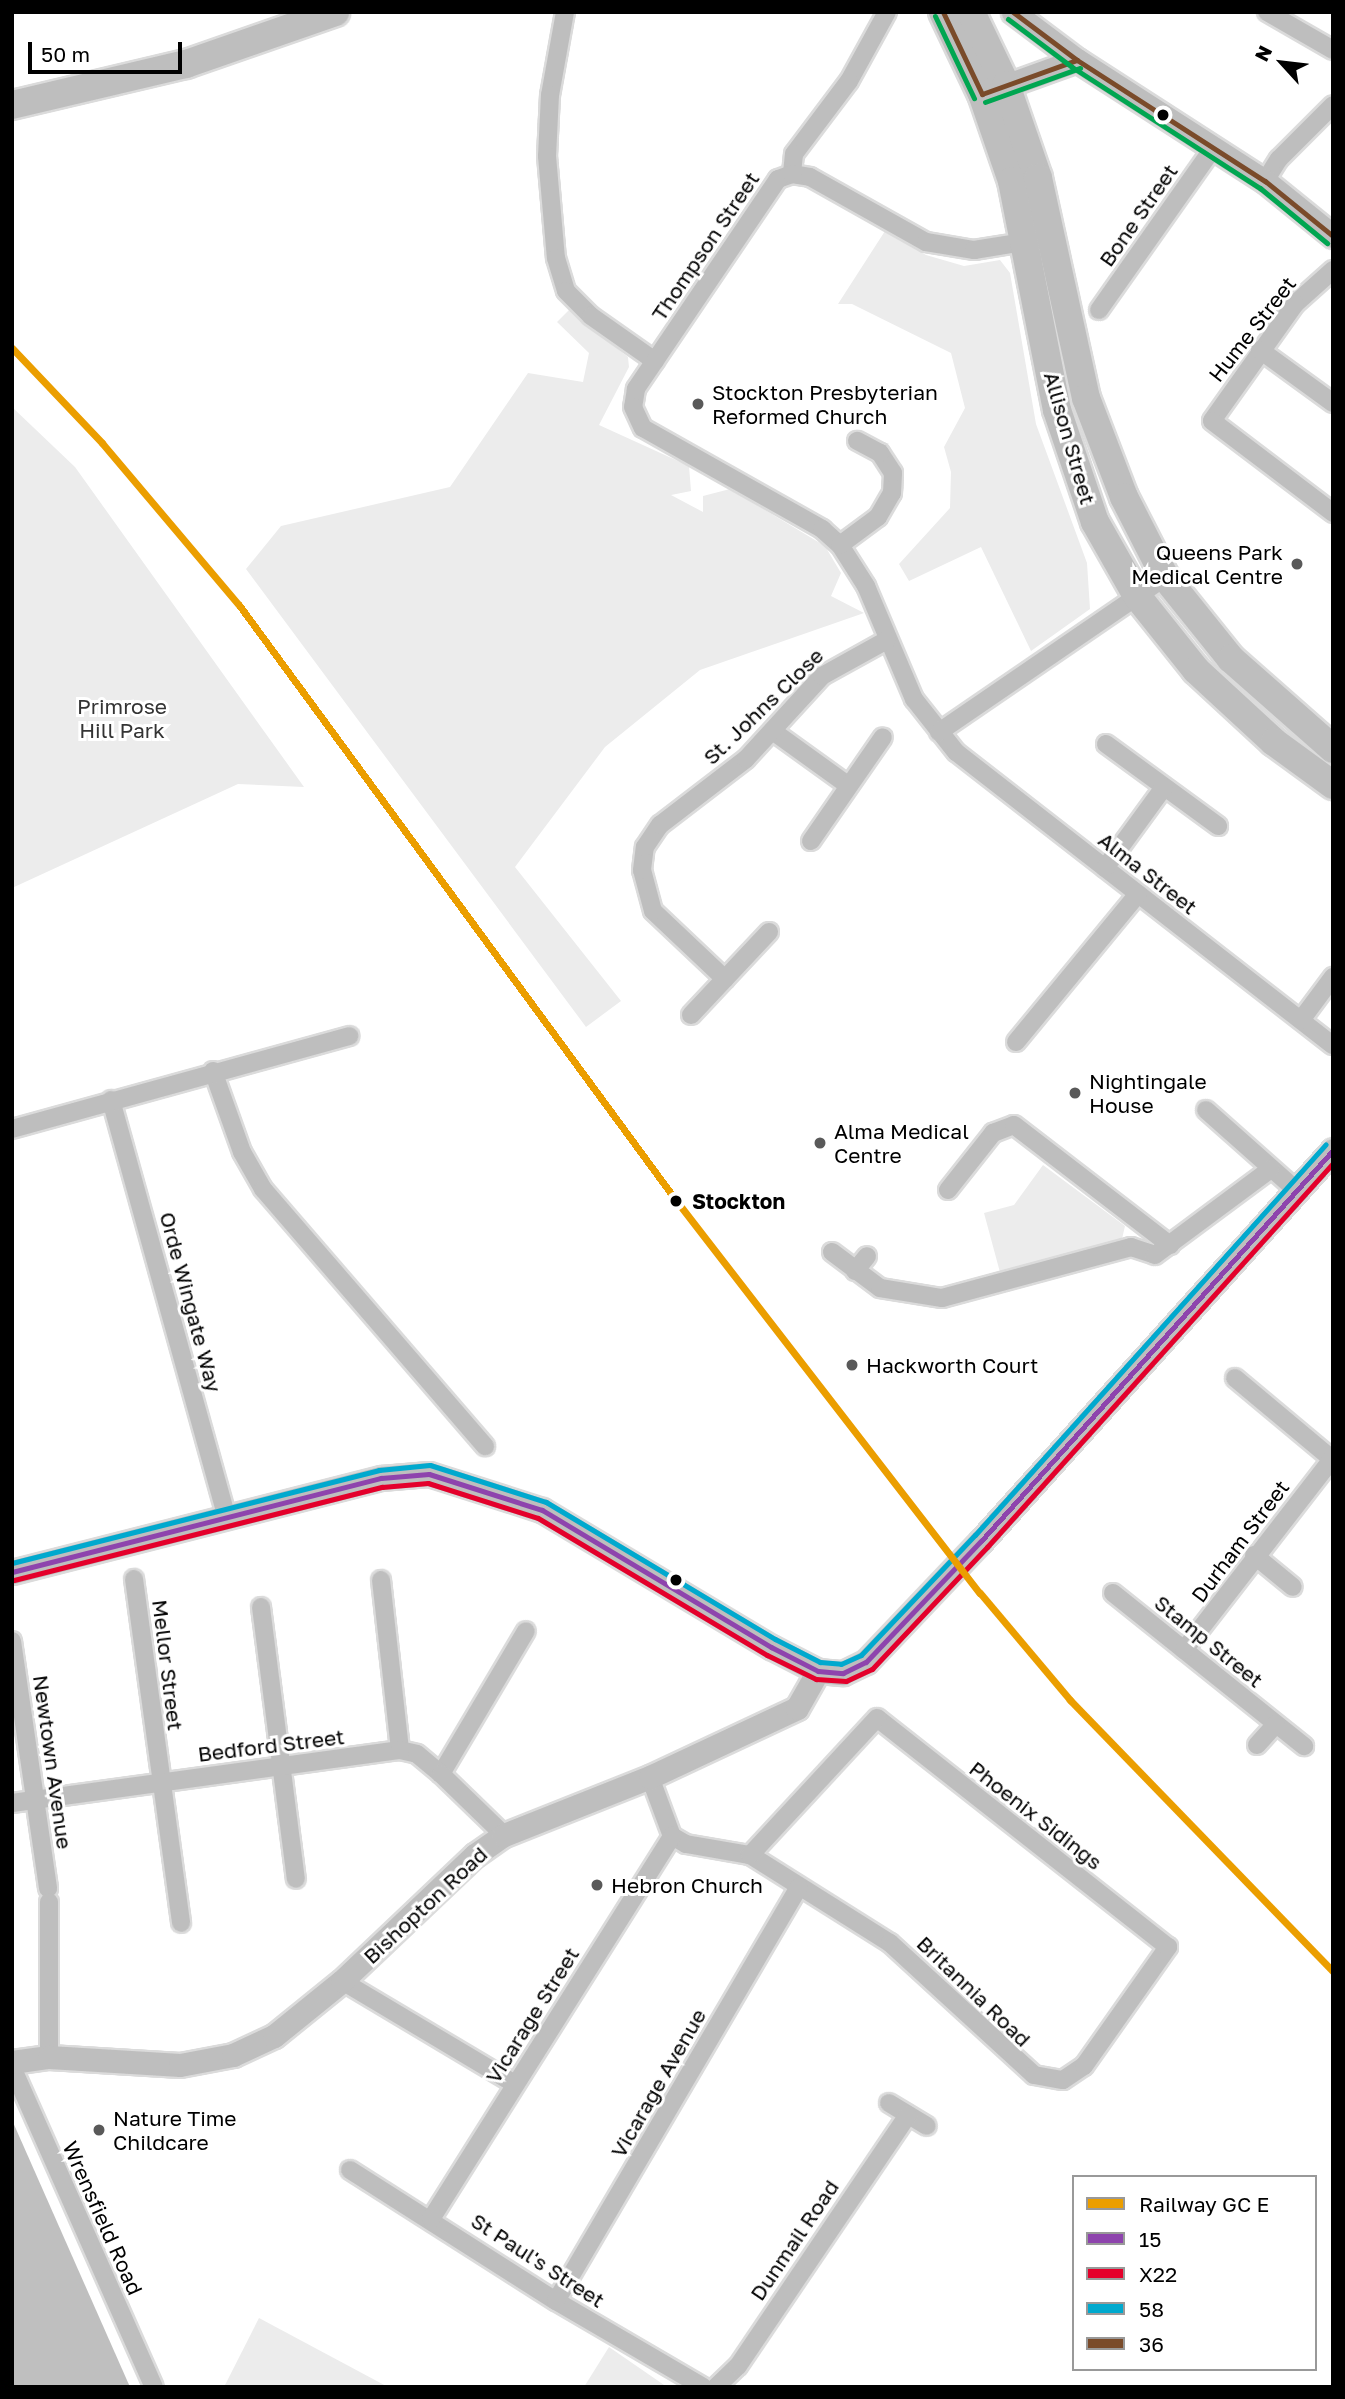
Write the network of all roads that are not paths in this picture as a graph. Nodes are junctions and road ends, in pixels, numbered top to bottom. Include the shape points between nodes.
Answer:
1 (335, 12) edge
2 (565, 12) edge
3 (887, 12) edge
4 (943, 12) edge
5 (971, 12) edge
6 (1013, 12) edge
7 (1267, 12) edge
8 (1333, 50) edge
9 (1077, 61) junction
10 (994, 90) junction
11 (12, 105) edge
12 (1333, 105) edge
13 (1214, 147) junction
14 (792, 174) junction
15 (1265, 181) junction
16 (1333, 236) edge
17 (1024, 242) junction
18 (1333, 270) edge
19 (1099, 310) dead end
20 (1260, 350) junction
21 (655, 361) junction
22 (1333, 402) edge
23 (633, 407) joint
24 (857, 441) dead end
25 (1333, 513) edge
26 (840, 545) junction
27 (1166, 577) junction
28 (1137, 596) junction
29 (887, 640) junction
30 (774, 732) junction
31 (939, 732) junction
32 (883, 737) dead end
33 (1106, 744) dead end
34 (1333, 749) edge
35 (846, 783) junction
36 (1333, 785) edge
37 (1164, 788) junction
38 (1218, 826) dead end
39 (811, 841) dead end
40 (1105, 868) junction
41 (1138, 894) junction
42 (769, 932) dead end
43 (1333, 977) edge
44 (725, 979) junction
45 (691, 1015) dead end
46 (1301, 1020) junction
47 (349, 1036) dead end
48 (1016, 1042) dead end
49 (1333, 1045) edge
50 (213, 1072) junction
51 (111, 1100) junction
52 (1206, 1110) dead end
53 (12, 1129) edge
54 (1333, 1150) edge
55 (1271, 1169) junction
56 (1295, 1189) junction
57 (948, 1190) dead end
58 (1170, 1245) junction
59 (832, 1252) dead end
60 (867, 1256) dead end
61 (855, 1271) junction
62 (1235, 1378) dead end
63 (485, 1446) dead end
64 (1333, 1460) edge
65 (226, 1515) junction
66 (1254, 1555) junction
67 (12, 1572) edge
68 (134, 1579) dead end
69 (381, 1580) dead end
70 (1293, 1587) dead end
71 (1113, 1593) dead end
72 (261, 1606) dead end
73 (526, 1631) dead end
74 (12, 1641) edge
75 (1184, 1650) junction
76 (14, 1663) edge
77 (818, 1671) junction
78 (1276, 1724) junction
79 (1257, 1745) dead end
80 (1304, 1746) dead end
81 (400, 1749) junction
82 (284, 1767) junction
83 (441, 1774) junction
84 (650, 1777) junction
85 (160, 1783) junction
86 (36, 1798) junction
87 (12, 1803) edge
88 (504, 1835) junction
89 (672, 1836) junction
90 (750, 1855) junction
91 (296, 1879) dead end
92 (799, 1887) junction
93 (181, 1923) dead end
94 (1168, 1947) joint
95 (342, 1981) junction
96 (49, 2057) junction
97 (12, 2065) edge
98 (515, 2084) junction
99 (889, 2103) dead end
100 (908, 2115) junction
101 (927, 2126) dead end
102 (350, 2170) dead end
103 (431, 2218) junction
104 (556, 2301) junction
105 (154, 2387) edge
106 (703, 2387) edge
107 (716, 2387) edge

1 - 11 main road via 274,36 120,83
2 - 21 street via 550,95 547,156 556,258 574,299
3 - 14 street, Thompson Street via 849,81 794,154
4 - 10 main road, Allison Street
5 - 10 main road, Allison Street
6 - 9 street
7 - 8 street
9 - 10 street
9 - 13 street
10 - 17 main road, Allison Street
10 - 27 main road, Allison Street via 1038,178 1086,398 1124,497
12 - 15 street via 1279,159
13 - 15 street
13 - 19 street, Bone Street
14 - 17 street via 810,177 926,242 974,250
14 - 21 street, Thompson Street via 778,179
15 - 16 street
17 - 28 main road, Allison Street via 1057,410 1095,522
18 - 20 street, Hume Street via 1295,304
20 - 22 street
20 - 25 street, Hume Street via 1212,421
21 - 23 street, Thompson Street via 636,389
23 - 26 street, Alma Street via 643,428 822,529
24 - 26 street via 880,453 893,473 892,493 878,517
26 - 29 street, Alma Street via 851,554
27 - 28 street
27 - 34 main road, Allison Street via 1251,681
28 - 31 street
28 - 36 main road, Allison Street via 1231,706
29 - 30 street, St. Johns Close via 821,676
29 - 31 street, Alma Street via 914,699
30 - 35 street
30 - 44 street, St. Johns Close via 660,825 645,847 642,870 653,911
31 - 40 street, Alma Street
32 - 35 street
33 - 37 street
35 - 39 street via 840,806
37 - 38 street
37 - 40 street
40 - 41 street, Alma Street
41 - 46 street, Alma Street
41 - 48 street
42 - 44 street
43 - 46 street
44 - 45 street
46 - 49 street, Alma Street
47 - 50 street
50 - 51 street
50 - 63 street via 242,1152 263,1189
51 - 53 street
51 - 65 street, Orde Wingate Way
52 - 55 street
54 - 56 street
55 - 56 street
55 - 58 street
56 - 77 street via 866,1662 843,1673
57 - 58 street via 1000,1126 1022,1129
58 - 61 street via 1155,1255 1131,1247 942,1298 896,1294
59 - 61 street
60 - 61 street
62 - 64 street
64 - 66 street, Durham Street
65 - 67 street
65 - 77 street via 381,1478 429,1474 472,1483 541,1510
66 - 70 street
66 - 75 street, Durham Street
68 - 85 street, Mellor Street
69 - 81 street
71 - 75 street, Stamp Street
72 - 82 street
73 - 83 street
74 - 76 street, Newtown Avenue
75 - 78 street, Stamp Street
76 - 86 street, Newtown Avenue
77 - 84 street, Bishopton Road via 797,1708
78 - 79 street
78 - 80 street, Stamp Street
81 - 82 street, Bedford Street
81 - 83 street via 417,1755
82 - 85 street, Bedford Street
82 - 91 street
83 - 88 street
84 - 88 street, Bishopton Road
84 - 89 street
85 - 86 street, Bedford Street
85 - 93 street, Mellor Street
86 - 87 street, Bedford Street
86 - 96 street, Newtown Avenue via 48,1895
88 - 95 street, Bishopton Road via 450,1876
89 - 90 street, Britannia Road via 686,1844
89 - 98 street, Vicarage Street
90 - 92 street, Britannia Road
90 - 94 street, Phoenix Sidings via 877,1718
92 - 94 street, Britannia Road via 920,1967 1023,2069 1063,2080 1084,2066
92 - 104 street, Vicarage Avenue
95 - 96 street, Bishopton Road via 274,2036 233,2055 180,2065
95 - 98 street
96 - 97 street, Bishopton Road
97 - 105 street, Wrensfield Road
98 - 103 street, Vicarage Street
99 - 100 street
100 - 101 street
100 - 107 street, Dunmail Road via 738,2366
102 - 103 street, St Paul's Street
103 - 104 street, St Paul's Street
104 - 106 street, St Paul's Street

